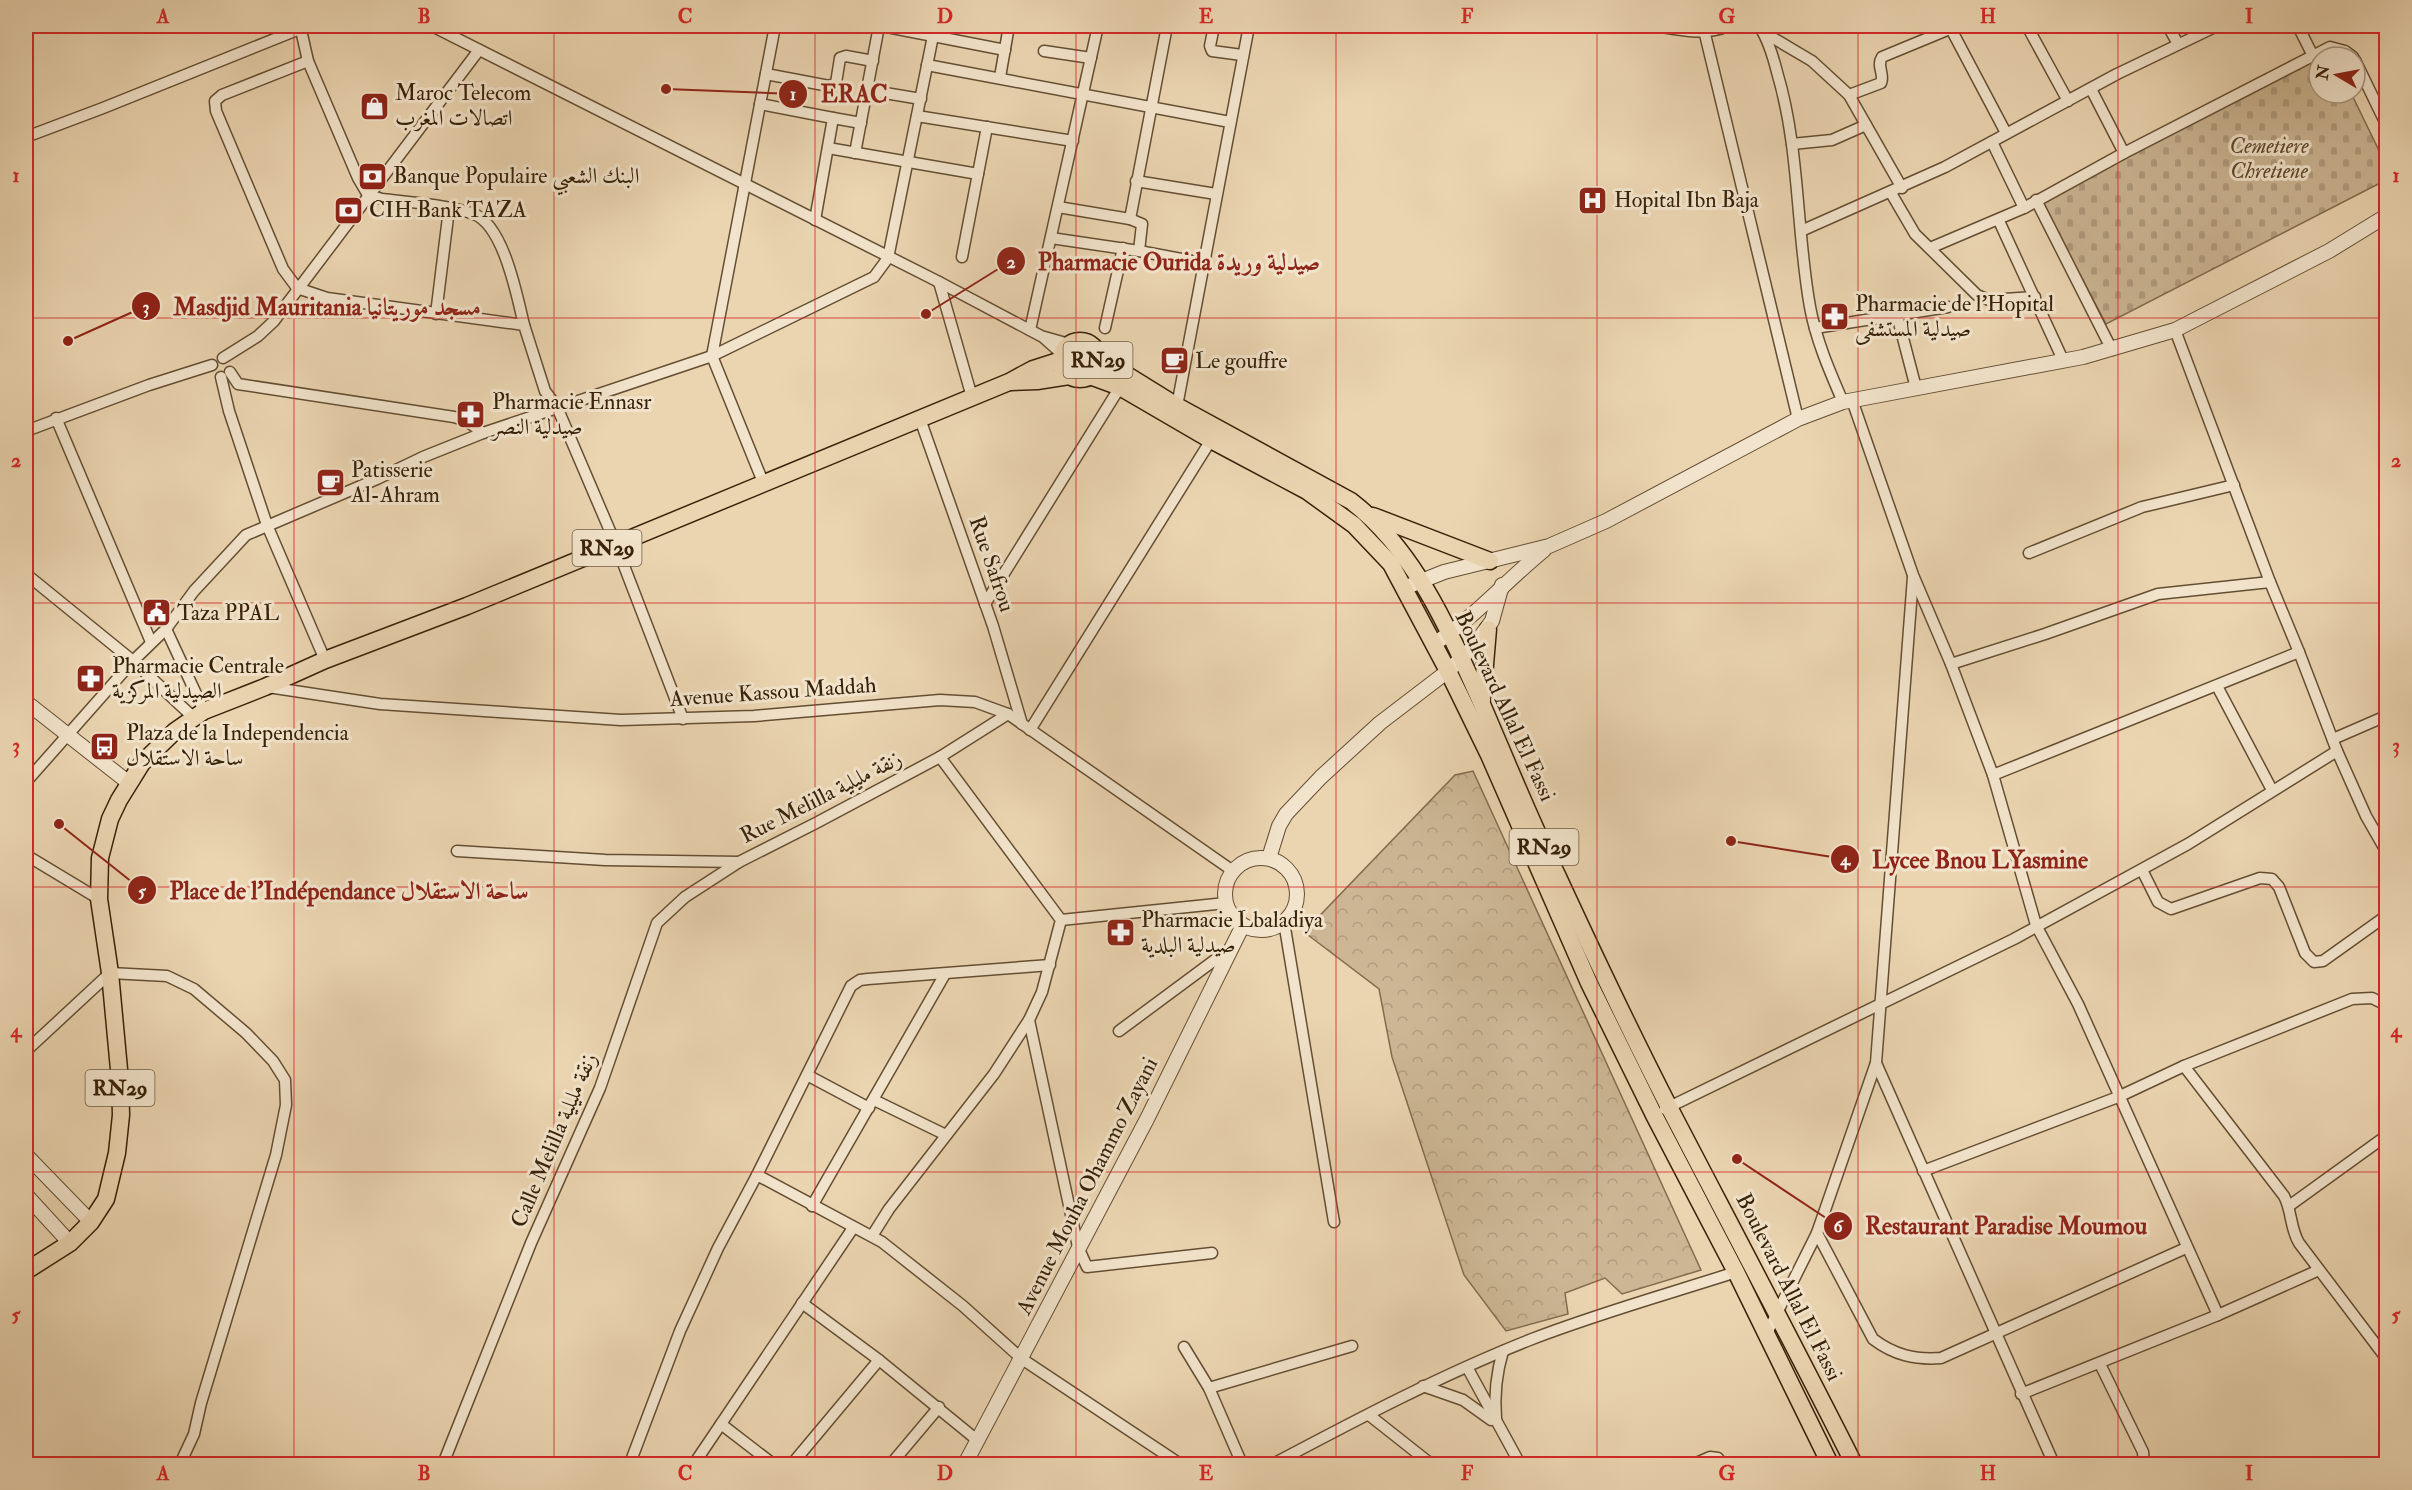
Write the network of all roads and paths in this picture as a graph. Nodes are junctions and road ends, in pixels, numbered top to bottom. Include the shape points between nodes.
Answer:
1 (432, 26) edge
2 (775, 26) edge
3 (881, 26) edge
4 (1009, 26) edge
5 (1097, 26) edge
6 (1167, 26) edge
7 (1214, 26) edge
8 (1249, 26) edge
9 (1655, 26) edge
10 (1728, 26) edge
11 (2027, 26) edge
12 (2168, 26) edge
13 (2217, 26) edge
14 (2298, 26) edge
15 (304, 28) edge
16 (1946, 28) edge
17 (1704, 29) edge
18 (1761, 29) edge
19 (933, 36) junction
20 (2178, 44) junction
21 (2308, 45) edge
22 (479, 50) junction
23 (1005, 50) junction
24 (1044, 51) dead end
25 (1242, 55) junction
26 (1091, 58) junction
27 (2307, 59) edge
28 (308, 61) junction
29 (873, 61) junction
30 (927, 65) junction
31 (766, 74) junction
32 (1000, 77) junction
33 (2367, 85) edge
34 (2091, 89) junction
35 (867, 90) junction
36 (1084, 94) junction
37 (1849, 95) junction
38 (921, 99) junction
39 (2068, 102) junction
40 (760, 104) junction
41 (1152, 107) junction
42 (917, 116) junction
43 (833, 118) junction
44 (1230, 122) junction
45 (861, 123) junction
46 (2386, 124) edge
47 (1866, 125) junction
48 (987, 128) junction
49 (2006, 133) junction
50 (26, 137) edge
51 (1073, 141) junction
52 (1992, 142) junction
53 (1792, 144) junction
54 (828, 148) junction
55 (855, 153) junction
56 (2124, 153) junction
57 (906, 162) junction
58 (978, 174) junction
59 (1136, 181) junction
60 (744, 184) junction
61 (1902, 188) junction
62 (1891, 193) junction
63 (1216, 194) junction
64 (368, 195) junction
65 (2036, 200) junction
66 (1058, 207) junction
67 (2024, 208) junction
68 (449, 209) junction
69 (2386, 216) edge
70 (1130, 219) junction
71 (815, 220) junction
72 (1999, 221) junction
73 (1801, 231) junction
74 (1051, 238) junction
75 (1123, 248) junction
76 (1930, 248) junction
77 (1139, 251) junction
78 (962, 257) dead end
79 (888, 258) junction
80 (1203, 263) junction
81 (939, 282) junction
82 (297, 288) junction
83 (2035, 297) junction
84 (1948, 307) dead end
85 (436, 314) junction
86 (1897, 315) junction
87 (524, 325) junction
88 (1105, 328) dead end
89 (1815, 328) junction
90 (1030, 330) junction
91 (2175, 330) junction
92 (2112, 350) junction
93 (1064, 353) junction
94 (712, 356) junction
95 (1098, 357) junction
96 (223, 358) junction
97 (2063, 360) junction
98 (212, 365) junction
99 (225, 375) junction
100 (1069, 376) junction
101 (1090, 376) junction
102 (1009, 382) junction
103 (1120, 387) junction
104 (1916, 388) junction
105 (972, 397) junction
106 (1848, 401) junction
107 (1177, 406) junction
108 (557, 407) junction
109 (56, 418) junction
110 (920, 419) junction
111 (1798, 419) junction
112 (26, 431) edge
113 (483, 433) junction
114 (1211, 440) junction
115 (763, 482) junction
116 (2234, 485) junction
117 (1369, 515) junction
118 (267, 525) junction
119 (616, 545) junction
120 (1549, 546) junction
121 (2029, 553) dead end
122 (1490, 561) junction
123 (26, 574) edge
124 (1913, 575) junction
125 (2270, 582) junction
126 (1412, 584) junction
127 (1502, 585) junction
128 (985, 604) junction
129 (166, 629) junction
130 (1488, 629) junction
131 (1449, 634) junction
132 (151, 642) junction
133 (1434, 644) junction
134 (2299, 651) junction
135 (1461, 657) junction
136 (325, 660) junction
137 (134, 661) junction
138 (1951, 663) junction
139 (1449, 671) junction
140 (2217, 686) junction
141 (265, 687) junction
142 (26, 702) edge
143 (1482, 704) junction
144 (198, 714) junction
145 (1008, 714) junction
146 (2386, 716) edge
147 (683, 719) junction
148 (1026, 727) junction
149 (68, 736) junction
150 (2333, 739) junction
151 (2337, 751) junction
152 (940, 757) junction
153 (1993, 775) junction
154 (26, 782) edge
155 (129, 783) junction
156 (2272, 790) junction
157 (457, 851) dead end
158 (2386, 851) edge
159 (26, 855) edge
160 (1269, 858) junction
161 (739, 862) junction
162 (2142, 870) junction
163 (1233, 871) junction
164 (99, 899) junction
165 (1226, 903) junction
166 (2386, 916) edge
167 (1060, 920) junction
168 (1284, 922) junction
169 (1243, 925) junction
170 (2036, 925) junction
171 (1231, 948) junction
172 (1050, 965) junction
173 (110, 973) junction
174 (945, 974) junction
175 (2386, 1005) edge
176 (1880, 1006) junction
177 (1029, 1020) junction
178 (1119, 1031) dead end
179 (26, 1051) edge
180 (1876, 1063) junction
181 (2184, 1066) junction
182 (807, 1075) junction
183 (2118, 1097) junction
184 (871, 1104) junction
185 (1669, 1107) junction
186 (1654, 1115) junction
187 (946, 1136) junction
188 (2386, 1136) edge
189 (26, 1155) edge
190 (1923, 1171) junction
191 (757, 1175) junction
192 (26, 1195) edge
193 (813, 1206) junction
194 (2289, 1206) junction
195 (91, 1222) junction
196 (1334, 1222) dead end
197 (853, 1228) junction
198 (1817, 1233) junction
199 (872, 1236) junction
200 (70, 1243) junction
201 (1078, 1247) junction
202 (2186, 1248) junction
203 (1212, 1253) dead end
204 (2319, 1270) junction
205 (26, 1271) edge
206 (1737, 1272) junction
207 (802, 1303) junction
208 (1778, 1312) junction
209 (2218, 1315) junction
210 (1767, 1333) junction
211 (1994, 1333) junction
212 (1352, 1346) dead end
213 (1184, 1347) dead end
214 (1503, 1351) junction
215 (2386, 1358) edge
216 (1022, 1359) junction
217 (879, 1360) junction
218 (2100, 1364) junction
219 (1467, 1367) junction
220 (1423, 1386) junction
221 (1209, 1388) junction
222 (2021, 1394) junction
223 (939, 1407) junction
224 (1369, 1415) junction
225 (721, 1424) junction
226 (1497, 1425) junction
227 (977, 1440) junction
228 (180, 1464) edge
229 (442, 1464) edge
230 (632, 1464) edge
231 (694, 1464) edge
232 (773, 1464) edge
233 (792, 1464) edge
234 (891, 1464) edge
235 (964, 1464) edge
236 (1180, 1464) edge
237 (1242, 1464) edge
238 (1273, 1464) edge
239 (1431, 1464) edge
240 (1520, 1464) edge
241 (1694, 1464) edge
242 (1722, 1464) edge
243 (1830, 1464) edge
244 (1854, 1464) edge
245 (2054, 1464) edge
246 (2144, 1464) edge

1 - 22 street
2 - 31 street
3 - 19 street
3 - 29 street
4 - 23 street
5 - 26 street
6 - 41 street
7 - 25 street via 1212,51
8 - 25 street
9 - 17 street
10 - 17 street
11 - 39 street
12 - 20 street
13 - 20 street
14 - 21 street
15 - 28 street
15 - 50 street
16 - 37 street via 1882,57 1881,83
16 - 49 street
17 - 111 street
18 - 37 street via 1812,60
18 - 53 street via 1785,98
19 - 23 street
19 - 30 street
20 - 34 street
22 - 60 street
22 - 64 street
23 - 32 street
24 - 26 street
25 - 44 street
26 - 36 street
27 - 56 street
28 - 64 street
28 - 82 street via 215,101 262,222 283,269
29 - 31 street via 840,58 836,83 829,86
29 - 35 street
30 - 32 street
30 - 38 street
31 - 40 street
32 - 36 street
33 - 46 street
34 - 39 street
34 - 56 street
35 - 38 street
35 - 45 street
36 - 41 street
36 - 51 street
37 - 47 street
38 - 42 street
39 - 49 street
40 - 43 street
40 - 60 street
41 - 44 street
41 - 59 street
42 - 48 street
42 - 57 street
43 - 45 street
43 - 54 street
44 - 63 street
45 - 55 street
47 - 53 street via 1832,140
47 - 61 street
48 - 51 street
48 - 58 street
49 - 52 street
51 - 66 street
52 - 61 street
52 - 67 street
53 - 73 street
54 - 55 street
54 - 71 street
55 - 57 street
56 - 65 street
57 - 58 street
57 - 79 street
58 - 78 street
59 - 63 street
59 - 70 street
60 - 71 street
60 - 94 street
61 - 62 street
62 - 73 street
62 - 76 street via 1910,228
63 - 80 street
64 - 68 street
64 - 82 street
65 - 67 street
65 - 92 street
66 - 70 street
66 - 74 street
67 - 72 street
68 - 85 street
68 - 87 street via 476,215 496,236
69 - 91 street via 2320,256
70 - 77 street via 1142,224
71 - 79 street
72 - 76 street
72 - 83 street
73 - 89 street
74 - 75 street
74 - 90 street
75 - 77 street
75 - 88 street
76 - 83 street via 1981,298
77 - 80 street
79 - 81 street
79 - 94 street via 867,281
80 - 107 street
81 - 90 street
81 - 105 street
82 - 85 street via 327,298
82 - 96 street via 274,321
83 - 97 street
84 - 86 street
85 - 87 street
86 - 89 street
86 - 104 street
87 - 108 street via 545,391
89 - 106 street
90 - 93 street
91 - 92 street
91 - 116 street
92 - 97 street
93 - 95 main road, RN29 via 1085,342 1094,347
93 - 100 main road, RN29 via 1062,366
93 - 102 main road, RN29
94 - 108 street
94 - 115 street
95 - 101 main road, RN29
95 - 107 main road, Boulevard Allal El Fassi / RN29
96 - 98 street via 217,358
96 - 99 street via 230,362
97 - 104 street
98 - 99 street via 213,372
98 - 109 street
99 - 113 street via 238,384 454,417
99 - 118 street via 229,411
100 - 101 main road, RN29
100 - 102 main road, RN29
101 - 103 main road, Boulevard Allal El Fassi / RN29
102 - 105 main road, RN29
103 - 114 main road, Boulevard Allal El Fassi / RN29
103 - 128 street
104 - 106 street
105 - 110 main road, RN29
106 - 111 street
106 - 124 street
107 - 117 main road, Boulevard Allal El Fassi / RN29 via 1352,501
108 - 113 street
108 - 119 street
109 - 112 street
109 - 132 street
110 - 115 main road, RN29
110 - 128 street, Rue Safrou
111 - 120 street via 1606,521
113 - 118 street
114 - 126 main road, Boulevard Allal El Fassi / RN29 via 1307,491 1354,525
114 - 148 street
115 - 119 main road, RN29
116 - 121 street via 2142,507
116 - 125 street
117 - 122 main road
117 - 126 main road, Boulevard Allal El Fassi / RN29 via 1395,542
118 - 129 street via 246,535 229,552
118 - 136 street
119 - 136 main road, RN29
119 - 147 street
120 - 122 street
120 - 127 street
122 - 126 street
123 - 137 street
124 - 138 street
124 - 176 street
125 - 134 street
125 - 138 street via 2158,594
126 - 131 main road, Boulevard Allal El Fassi / RN29
126 - 133 main road, Boulevard Allal El Fassi / RN29
127 - 130 street
127 - 131 street
128 - 148 street, Rue Safrou
129 - 132 street
129 - 144 street
130 - 135 street
130 - 143 main road
131 - 133 street
131 - 135 main road, Boulevard Allal El Fassi / RN29
132 - 137 street
133 - 139 main road, Boulevard Allal El Fassi / RN29
134 - 140 street
134 - 150 street
135 - 139 street
135 - 143 main road, Boulevard Allal El Fassi / RN29
136 - 141 main road, RN29
137 - 144 street
137 - 149 street
138 - 153 street
139 - 160 street via 1380,723 1300,799 1279,826
139 - 186 main road, Boulevard Allal El Fassi / RN29 via 1589,983
140 - 153 street
140 - 156 street
141 - 144 main road, RN29
141 - 147 street, Avenue Kassou Maddah via 452,710 621,720
142 - 149 street
143 - 185 main road, Boulevard Allal El Fassi / RN29 via 1557,875
144 - 155 main road, RN29 via 157,746
145 - 147 street, Avenue Kassou Maddah via 975,702 940,700
145 - 148 street, Avenue Kassou Maddah
145 - 152 street, Rue Melilla زنقة مليلية
146 - 150 street
148 - 163 street, Avenue Kassou Maddah
149 - 154 street
149 - 155 street
150 - 151 street
151 - 156 street
151 - 158 street
152 - 161 street, Rue Melilla زنقة مليلية
152 - 167 street
153 - 170 street
155 - 164 main road, RN29 via 104,838
156 - 162 street
157 - 161 street, Rue Melilla زنقة مليلية
159 - 164 street
160 - 163 street via 1250,859
160 - 168 street via 1280,863 1295,881 1296,904
161 - 229 street, Calle Melilla زنقة مليلية via 685,897 657,923 600,1088 531,1243
162 - 166 street via 2158,902 2170,909 2260,878 2272,879 2305,952 2314,962 2323,961
162 - 170 street
163 - 165 street via 1225,888
164 - 173 main road, RN29
165 - 167 street
165 - 169 street
167 - 172 street
168 - 169 street via 1264,930
168 - 196 street
169 - 171 street, Avenue Mouha Ohammo Zayani
170 - 176 street
170 - 183 street via 2078,1004
171 - 178 street
171 - 201 street, Avenue Mouha Ohammo Zayani via 1148,1119
172 - 174 street
172 - 177 street
173 - 179 street
173 - 195 main road, RN29 via 121,1115 106,1199
173 - 228 street via 167,975 194,989 266,1054 285,1080 286,1105 276,1155 194,1434
174 - 182 street via 856,982
174 - 184 street
175 - 181 street via 2372,998 2352,999
176 - 180 street
176 - 185 street
177 - 187 street
177 - 201 street
180 - 190 street
180 - 198 street
181 - 183 street
181 - 194 street
182 - 184 street
182 - 191 street
183 - 190 street
183 - 202 street
184 - 187 street
184 - 193 street
185 - 186 street
185 - 208 main road, Boulevard Allal El Fassi / RN29
186 - 206 main road, Boulevard Allal El Fassi / RN29
187 - 199 street
188 - 194 street
189 - 195 street
190 - 211 street
191 - 193 street
191 - 230 street via 680,1331
192 - 200 street
193 - 197 street
194 - 204 street via 2295,1237
195 - 200 main road, RN29
197 - 199 street
197 - 207 street
198 - 208 street
198 - 211 street via 1873,1339 1884,1348 1902,1356 1941,1358
199 - 216 street via 963,1306
200 - 205 main road, RN29
201 - 203 street via 1087,1267
201 - 216 street, Avenue Mouha Ohammo Zayani
202 - 209 street
202 - 211 street
204 - 209 street
204 - 215 street
206 - 210 main road, Boulevard Allal El Fassi / RN29
206 - 214 street via 1585,1320
207 - 217 street
207 - 225 street
208 - 210 street
208 - 244 main road, Boulevard Allal El Fassi / RN29
209 - 218 street
210 - 243 main road, Boulevard Allal El Fassi / RN29
211 - 222 street
212 - 221 street
213 - 221 street
214 - 219 street
214 - 226 street via 1494,1397
216 - 227 street, Avenue Mouha Ohammo Zayani
216 - 236 street
217 - 223 street
217 - 233 street
218 - 222 street
218 - 246 street via 2143,1452
219 - 220 street
219 - 226 street
220 - 224 street
220 - 226 street via 1462,1400
221 - 237 street
222 - 245 street
223 - 227 street
223 - 234 street
224 - 238 street
224 - 239 street
225 - 231 street
225 - 232 street
226 - 240 street
227 - 235 street, Avenue Mouha Ohammo Zayani
241 - 242 street via 1712,1457

